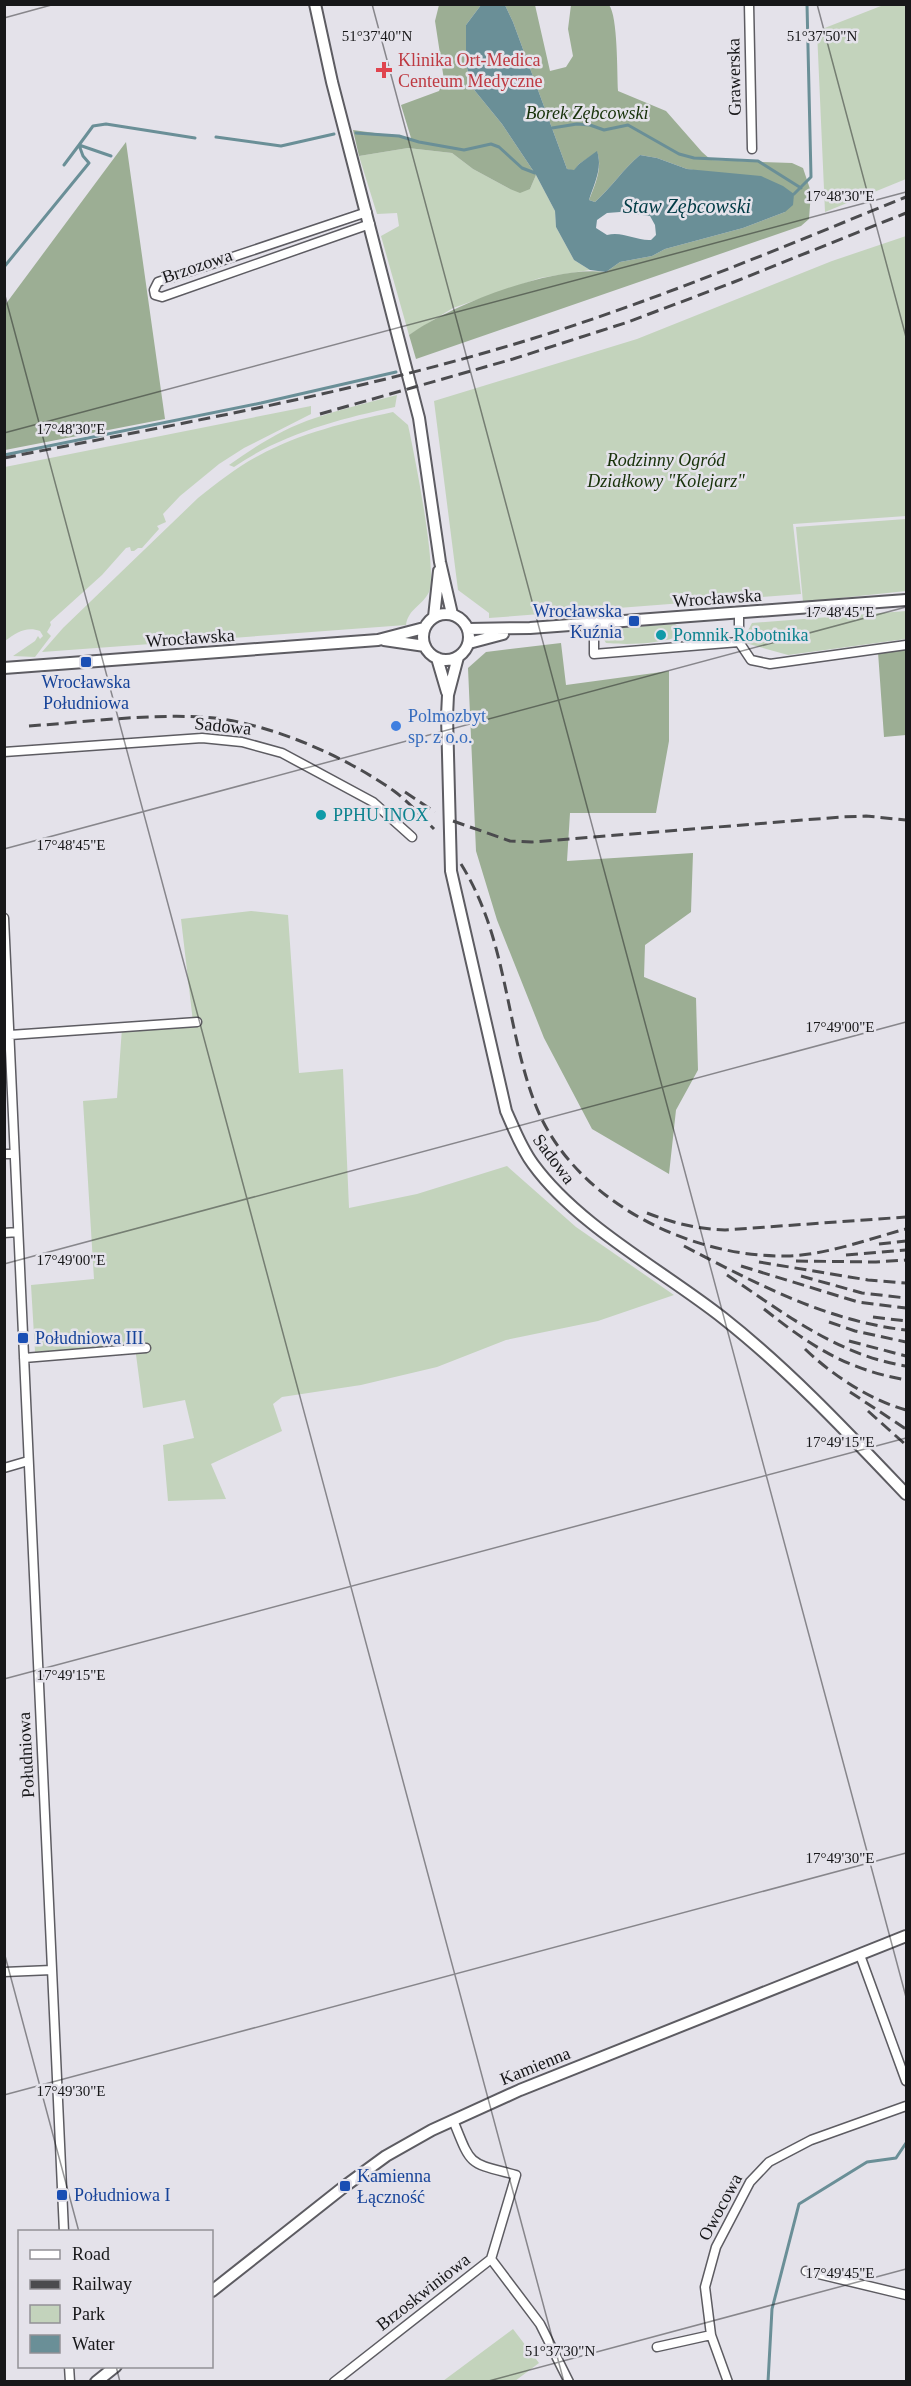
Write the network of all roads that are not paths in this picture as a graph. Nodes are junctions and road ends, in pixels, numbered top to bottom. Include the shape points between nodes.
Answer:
1 (315, 4) edge
2 (749, 4) edge
3 (752, 149) dead end
4 (367, 212) junction
5 (370, 224) junction
6 (440, 562) junction
7 (906, 600) edge
8 (739, 613) junction
9 (452, 614) junction
10 (434, 617) junction
11 (594, 624) junction
12 (424, 628) junction
13 (530, 628) junction
14 (468, 629) junction
15 (378, 640) junction
16 (739, 642) junction
17 (469, 643) junction
18 (906, 645) edge
19 (425, 646) junction
20 (458, 657) junction
21 (437, 658) junction
22 (4, 668) edge
23 (448, 695) junction
24 (4, 752) edge
25 (412, 837) dead end
26 (4, 918) edge
27 (196, 1022) dead end
28 (10, 1035) junction
29 (4, 1154) edge
30 (14, 1154) junction
31 (18, 1232) junction
32 (4, 1233) edge
33 (146, 1348) dead end
34 (24, 1358) junction
35 (28, 1461) junction
36 (4, 1468) edge
37 (906, 1494) edge
38 (906, 1936) edge
39 (860, 1955) junction
40 (52, 1970) junction
41 (4, 1972) edge
42 (906, 2081) edge
43 (906, 2106) edge
44 (453, 2120) junction
45 (63, 2230) edge
46 (490, 2259) junction
47 (806, 2271) dead end
48 (213, 2291) edge
49 (906, 2295) edge
50 (711, 2335) junction
51 (657, 2347) dead end
52 (115, 2368) edge
53 (96, 2382) edge
54 (334, 2382) edge
55 (569, 2382) edge
56 (728, 2382) edge

1 - 4 street
2 - 3 street, Grawerska
4 - 5 street
4 - 5 street, Brzozowa via 158,282 155,295 162,297
5 - 6 street via 424,441
6 - 9 street
6 - 10 street
7 - 8 street, Wrocławska
8 - 11 street, Wrocławska
8 - 16 street
9 - 10 street
9 - 14 street
10 - 12 street
11 - 13 street, Wrocławska
11 - 16 street via 594,654
12 - 15 street, Wrocławska
12 - 19 street
13 - 14 street, Wrocławska
13 - 17 street, Wrocławska
14 - 17 street
15 - 19 street, Wrocławska
15 - 22 street, Wrocławska
16 - 18 street via 750,660 770,664
17 - 20 street
19 - 21 street
20 - 21 street
20 - 23 street, Sadowa
21 - 23 street, Sadowa
23 - 37 street, Sadowa via 451,871 502,1093 532,1164 559,1195 599,1229 723,1318 769,1357
24 - 25 street, Sadowa via 202,738 242,742 282,753 373,802
26 - 28 street, Południowa
27 - 28 street
28 - 30 street, Południowa
29 - 30 street
30 - 31 street, Południowa
31 - 32 street
31 - 34 street, Południowa
33 - 34 street
34 - 35 street, Południowa
35 - 36 street
35 - 40 street, Południowa
38 - 39 street, Kamienna
39 - 42 street
39 - 44 street, Kamienna
40 - 41 street
40 - 45 street, Południowa
43 - 50 street, Owocowa via 811,2140 769,2162 750,2182 710,2263 705,2287
44 - 46 street, Brzoskwiniowa via 469,2159 476,2165 516,2175
44 - 48 street, Kamienna via 386,2156
46 - 54 street, Brzoskwiniowa
46 - 55 street via 540,2324
47 - 49 street
50 - 51 street
50 - 56 street, Owocowa
52 - 53 street

